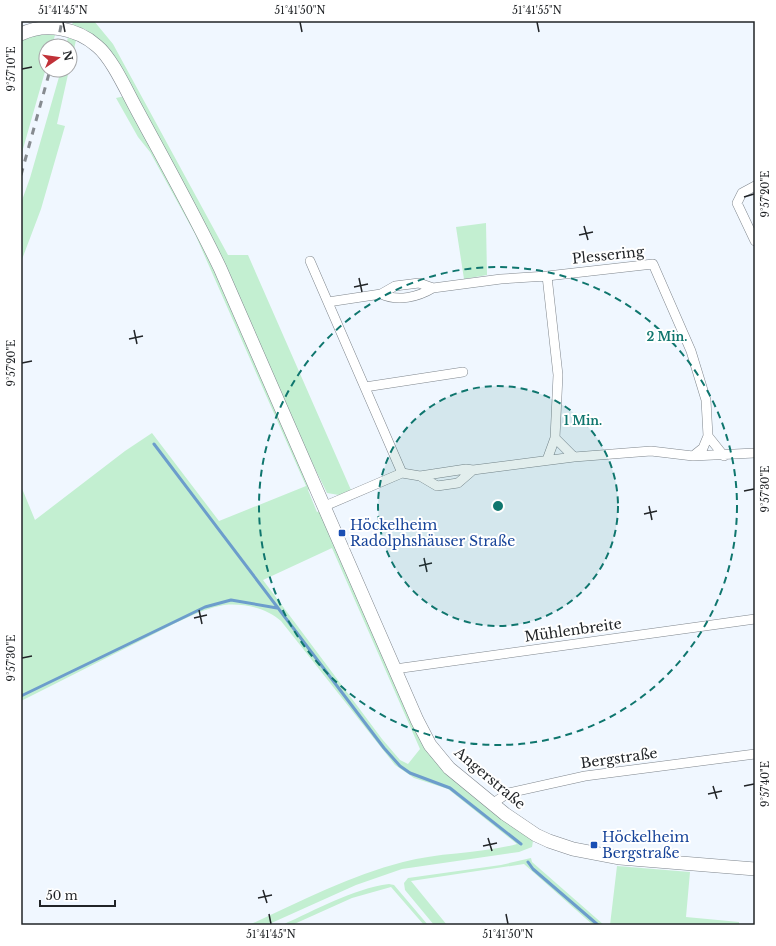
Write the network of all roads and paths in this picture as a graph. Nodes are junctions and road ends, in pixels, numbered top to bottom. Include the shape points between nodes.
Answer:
1 (21, 34) edge
2 (755, 186) edge
3 (755, 241) edge
4 (310, 261) dead end
5 (547, 276) junction
6 (328, 302) junction
7 (464, 372) dead end
8 (365, 387) junction
9 (708, 436) junction
10 (555, 438) junction
11 (755, 453) edge
12 (693, 456) junction
13 (724, 456) junction
14 (574, 457) junction
15 (547, 460) junction
16 (473, 470) junction
17 (402, 473) junction
18 (420, 476) junction
19 (325, 506) junction
20 (755, 619) edge
21 (395, 669) junction
22 (755, 754) edge
23 (492, 804) junction
24 (755, 869) edge

1 - 19 street, Angerstraße via 42,27 80,33 98,46 116,72 211,248
2 - 3 street via 742,193 737,203
4 - 6 street
5 - 6 street via 433,288 419,283 395,286 381,294
5 - 9 street, Plessering via 653,264 690,351 706,400
5 - 10 street via 558,375
6 - 8 street
7 - 8 street
8 - 17 street
9 - 12 street via 703,448
9 - 13 street
10 - 14 street
10 - 15 street
11 - 13 street
12 - 13 street
12 - 14 street via 651,451
14 - 15 street
15 - 16 street
16 - 18 street
16 - 18 street via 458,483 437,486
17 - 18 street
17 - 19 street
19 - 21 street, Angerstraße
20 - 21 street, Mühlenbreite
21 - 23 street, Angerstraße via 430,745 449,768
22 - 23 street, Bergstraße via 585,776 508,793
23 - 24 street, Angerstraße via 536,835 573,849 645,861

